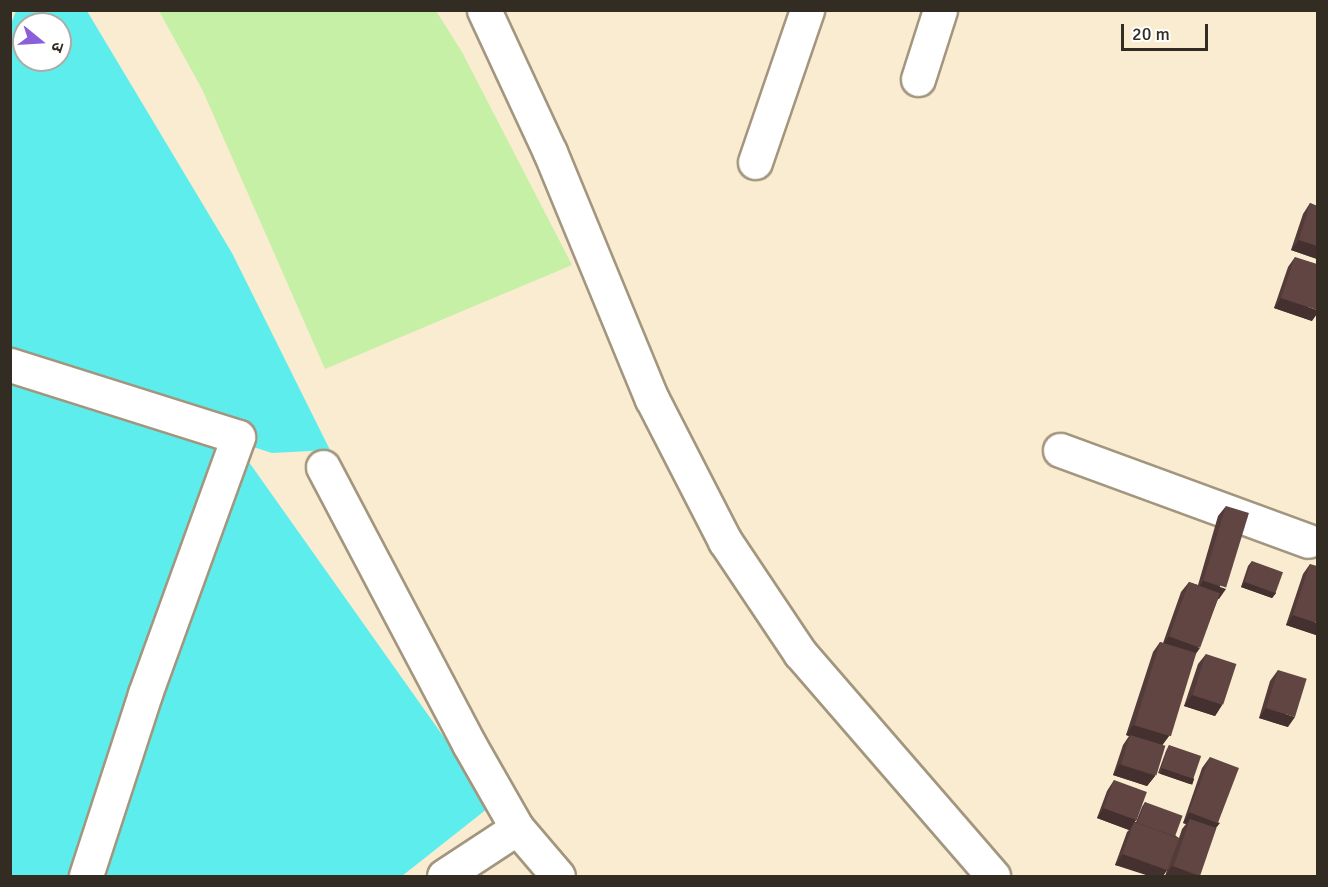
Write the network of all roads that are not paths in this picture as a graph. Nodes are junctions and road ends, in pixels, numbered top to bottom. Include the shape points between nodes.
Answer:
1 (484, 10) edge
2 (807, 10) edge
3 (940, 10) edge
4 (918, 79) dead end
5 (755, 162) dead end
6 (10, 365) edge
7 (1060, 450) dead end
8 (323, 467) dead end
9 (1314, 534) edge
10 (517, 828) junction
11 (86, 876) edge
12 (444, 876) edge
13 (558, 876) edge
14 (993, 876) edge

1 - 14 street via 550,152 652,399 725,541 800,653
2 - 5 street
3 - 4 street
6 - 11 street via 238,437 145,694
7 - 9 street
8 - 10 street
10 - 12 street
10 - 13 street

